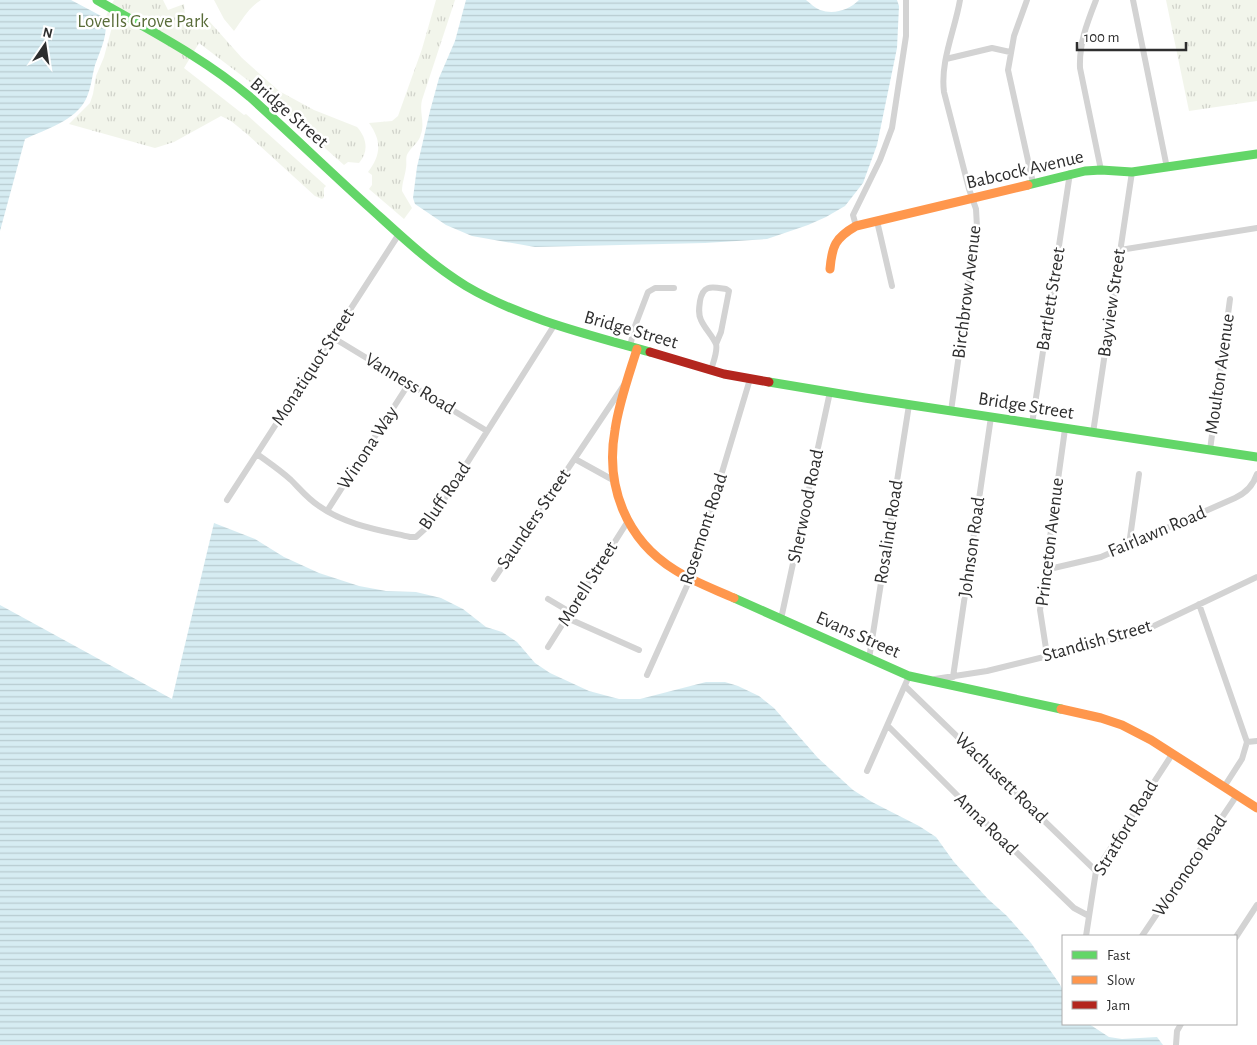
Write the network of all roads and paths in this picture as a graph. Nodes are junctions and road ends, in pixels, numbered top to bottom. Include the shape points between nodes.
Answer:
1 (97, 0) edge
2 (906, 0) edge
3 (960, 0) edge
4 (1026, 0) edge
5 (1096, 0) edge
6 (1133, 0) edge
7 (1010, 52) junction
8 (946, 59) junction
9 (1257, 154) edge
10 (1167, 168) junction
11 (1101, 170) junction
12 (1132, 172) junction
13 (1070, 173) junction
14 (1033, 183) junction
15 (972, 198) junction
16 (876, 222) junction
17 (856, 226) junction
18 (1257, 228) edge
19 (399, 234) junction
20 (1120, 250) junction
21 (830, 269) dead end
22 (892, 286) dead end
23 (674, 288) dead end
24 (1230, 299) dead end
25 (555, 324) junction
26 (332, 337) junction
27 (716, 344) junction
28 (634, 348) junction
29 (711, 370) junction
30 (630, 376) junction
31 (750, 379) junction
32 (408, 385) junction
33 (830, 392) junction
34 (909, 405) junction
35 (951, 411) junction
36 (991, 417) junction
37 (1032, 424) junction
38 (1065, 429) junction
39 (487, 432) junction
40 (1093, 433) junction
41 (1210, 450) junction
42 (257, 454) junction
43 (1257, 457) edge
44 (575, 459) junction
45 (1139, 474) dead end
46 (1257, 474) edge
47 (614, 480) junction
48 (228, 500) dead end
49 (327, 511) junction
50 (628, 521) junction
51 (1129, 546) junction
52 (1045, 570) junction
53 (1257, 577) edge
54 (494, 579) dead end
55 (690, 579) junction
56 (548, 599) dead end
57 (1199, 604) junction
58 (568, 615) junction
59 (781, 619) junction
60 (548, 647) dead end
61 (639, 650) dead end
62 (1047, 655) junction
63 (869, 659) junction
64 (646, 675) dead end
65 (909, 676) junction
66 (953, 677) junction
67 (929, 680) junction
68 (905, 686) junction
69 (888, 726) junction
70 (1257, 741) edge
71 (1247, 742) junction
72 (1173, 753) junction
73 (867, 770) dead end
74 (1224, 787) junction
75 (1237, 795) junction
76 (1257, 808) edge
77 (1096, 871) junction
78 (1257, 905) edge
79 (1090, 916) junction
80 (1086, 935) edge
81 (1143, 935) edge
82 (1237, 935) edge
83 (1180, 1025) edge
84 (1176, 1045) edge

1 - 19 street, Bridge Street via 208,66 248,96
2 - 17 street via 906,36 892,128 853,215
3 - 8 street, Birchbrow Avenue
4 - 7 street
5 - 11 street via 1082,37 1079,62
6 - 10 street
7 - 8 street via 992,48
7 - 14 street via 1008,70
8 - 15 street, Birchbrow Avenue via 944,92
9 - 10 street, Babcock Avenue
10 - 12 street, Babcock Avenue
11 - 12 street, Babcock Avenue
11 - 13 street, Babcock Avenue
12 - 20 street, Bayview Street
13 - 14 street, Babcock Avenue
13 - 37 street, Bartlett Street
14 - 15 street, Babcock Avenue
15 - 16 street, Babcock Avenue
15 - 35 street, Birchbrow Avenue via 977,227
16 - 17 street, Babcock Avenue
16 - 22 street
17 - 21 street, Babcock Avenue via 834,243
18 - 20 street
19 - 25 street, Bridge Street via 437,266 478,292
19 - 26 street, Monatiquot Street
20 - 40 street, Bayview Street
23 - 28 street via 655,288 648,292 638,319
24 - 41 street, Moulton Avenue
25 - 28 street, Bridge Street
25 - 39 street, Bluff Road
26 - 32 street, Vanness Road
26 - 42 street, Monatiquot Street
27 - 27 street via 702,323 699,311 702,293 712,287 728,291
27 - 29 street
28 - 29 street, Bridge Street
28 - 30 street, Evans Street
29 - 31 street, Bridge Street
30 - 44 street, Saunders Street
30 - 47 street, Evans Street via 613,440
31 - 33 street, Bridge Street
31 - 55 street, Rosemont Road
32 - 39 street, Vanness Road
32 - 49 street, Winona Way
33 - 34 street, Bridge Street
33 - 59 street, Sherwood Road
34 - 35 street, Bridge Street
34 - 63 street, Rosalind Road
35 - 36 street, Bridge Street
36 - 37 street, Bridge Street
36 - 66 street, Johnson Road
37 - 38 street, Bridge Street
38 - 40 street, Bridge Street
38 - 52 street, Princeton Avenue
39 - 49 street, Bluff Road via 426,528 416,537 363,526
40 - 41 street, Bridge Street
41 - 43 street, Bridge Street
42 - 48 street, Monatiquot Street
42 - 49 street, Bluff Road
44 - 47 street, Saunders Street
44 - 54 street, Saunders Street
45 - 51 street
46 - 51 street, Fairlawn Road via 1251,486 1239,497
47 - 50 street, Evans Street
50 - 55 street, Evans Street via 650,552
50 - 58 street, Morell Street
51 - 52 street, Fairlawn Road via 1101,557
52 - 62 street, Princeton Avenue via 1040,619
53 - 57 street, Standish Street
55 - 59 street, Evans Street
55 - 64 street, Rosemont Road
56 - 58 street
57 - 62 street, Standish Street via 1136,634
57 - 71 street
58 - 60 street, Morell Street
58 - 61 street
59 - 63 street, Evans Street
62 - 66 street, Standish Street
63 - 65 street, Evans Street
65 - 67 street, Evans Street
65 - 68 street
66 - 67 street, Standish Street
67 - 72 street, Evans Street via 1114,722
68 - 69 street
68 - 77 street, Wachusett Road
69 - 73 street
69 - 79 street, Anna Road via 1074,908
70 - 71 street
71 - 74 street via 1242,759
72 - 74 street, Evans Street
72 - 77 street, Stratford Road
74 - 75 street, Evans Street
75 - 76 street, Evans Street
75 - 81 street, Woronoco Road
77 - 79 street, Stratford Road
78 - 82 street
79 - 80 street, Stratford Road
83 - 84 street

